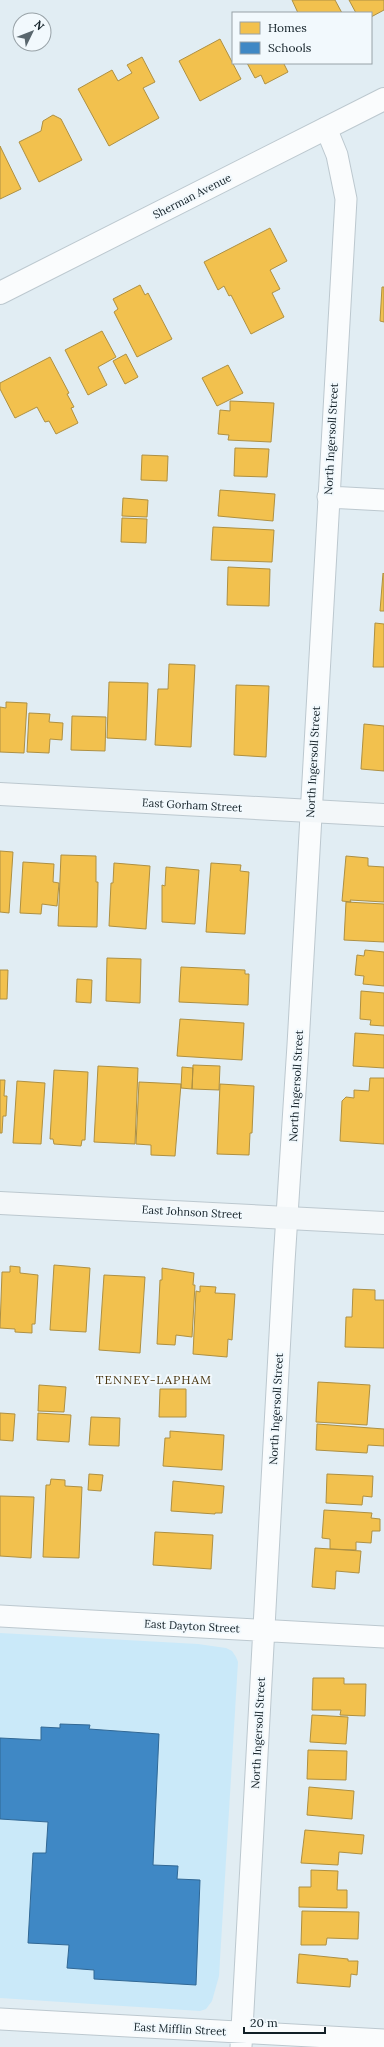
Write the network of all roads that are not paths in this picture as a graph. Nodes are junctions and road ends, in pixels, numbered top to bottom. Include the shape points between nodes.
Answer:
1 (384, 98) edge
2 (326, 128) junction
3 (0, 293) edge
4 (328, 497) junction
5 (384, 500) edge
6 (0, 794) edge
7 (311, 810) junction
8 (384, 815) edge
9 (0, 1203) edge
10 (287, 1217) junction
11 (384, 1223) edge
12 (0, 1616) edge
13 (264, 1630) junction
14 (384, 1637) edge
15 (0, 2019) edge
16 (242, 2040) edge
17 (384, 2040) edge

1 - 2 street, Sherman Avenue
2 - 3 street, Sherman Avenue
2 - 4 street, North Ingersoll Street via 337,155 346,199
4 - 5 street
4 - 7 street, North Ingersoll Street
6 - 7 main road, East Gorham Street
7 - 8 main road, East Gorham Street
7 - 10 street, North Ingersoll Street
9 - 10 main road, East Johnson Street
10 - 11 main road, East Johnson Street
10 - 13 street, North Ingersoll Street
12 - 13 street, East Dayton Street
13 - 14 street, East Dayton Street
13 - 16 street, North Ingersoll Street
15 - 16 street, East Mifflin Street
16 - 17 street, East Mifflin Street

